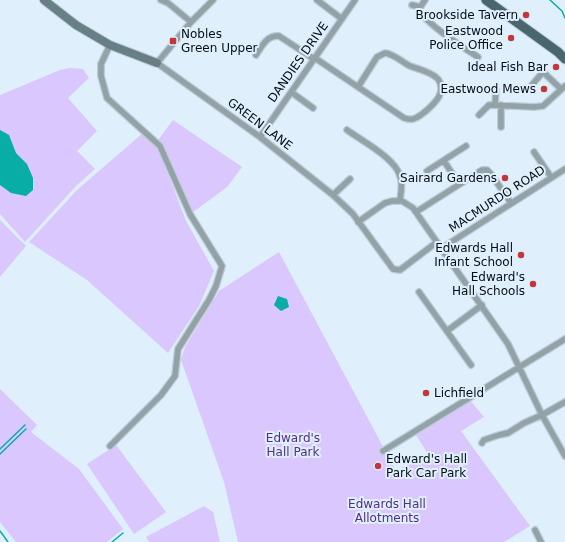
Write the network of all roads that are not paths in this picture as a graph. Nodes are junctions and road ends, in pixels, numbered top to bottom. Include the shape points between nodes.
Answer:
1 (44, 0) edge
2 (160, 0) edge
3 (213, 0) edge
4 (317, 0) edge
5 (355, 0) edge
6 (425, 0) edge
7 (486, 0) edge
8 (498, 4) edge
9 (412, 5) dead end
10 (420, 7) junction
11 (342, 19) junction
12 (191, 22) junction
13 (110, 44) junction
14 (256, 55) dead end
15 (478, 57) dead end
16 (315, 59) junction
17 (565, 59) edge
18 (157, 63) junction
19 (531, 86) dead end
20 (358, 87) junction
21 (563, 88) edge
22 (496, 90) dead end
23 (291, 92) junction
24 (498, 105) junction
25 (313, 108) dead end
26 (479, 115) dead end
27 (501, 127) dead end
28 (347, 130) dead end
29 (260, 137) junction
30 (466, 146) dead end
31 (534, 152) dead end
32 (444, 160) junction
33 (565, 168) edge
34 (427, 171) dead end
35 (551, 178) junction
36 (350, 179) dead end
37 (459, 184) junction
38 (333, 195) junction
39 (400, 200) junction
40 (511, 204) junction
41 (416, 212) junction
42 (358, 222) junction
43 (437, 242) junction
44 (442, 248) junction
45 (419, 292) dead end
46 (482, 305) junction
47 (446, 330) junction
48 (565, 340) edge
49 (471, 365) dead end
50 (519, 367) junction
51 (565, 402) edge
52 (542, 415) junction
53 (482, 443) dead end
54 (110, 446) dead end
55 (383, 451) dead end
56 (565, 456) edge
57 (535, 530) dead end
58 (542, 542) edge

1 - 13 street, GREEN LANE via 76,25
2 - 12 street
3 - 12 street
4 - 11 street
5 - 11 street, DANDIES DRIVE
6 - 10 street
7 - 8 main road
8 - 17 main road
9 - 10 street
10 - 15 street via 420,12 425,18
11 - 16 street, DANDIES DRIVE
12 - 18 street
13 - 18 street, GREEN LANE
13 - 54 street via 101,64 101,76 107,98 160,146 190,214 222,266 209,300 178,349 175,376 161,395
14 - 16 street via 273,35 279,36
16 - 20 street
16 - 23 street, DANDIES DRIVE
18 - 29 street, GREEN LANE
19 - 21 street via 543,72
20 - 20 street via 404,118 412,120 435,103 441,91 435,77 385,53 378,57
21 - 24 street via 543,106
22 - 24 street
23 - 25 street
23 - 29 street, DANDIES DRIVE
24 - 26 street via 488,105
24 - 27 street
28 - 39 street via 390,159 396,166 401,180
29 - 38 street, GREEN LANE
30 - 32 street
31 - 35 street
32 - 34 street
32 - 37 street
33 - 35 street, MACMURDO ROAD
35 - 40 street, MACMURDO ROAD
36 - 38 street
37 - 40 street via 486,170
37 - 41 street
38 - 42 street, GREEN LANE
39 - 41 street
39 - 42 street via 385,204
40 - 44 street, MACMURDO ROAD
41 - 43 street
42 - 43 street, GREEN LANE via 395,270 402,268
43 - 44 street
44 - 46 street
45 - 47 street
46 - 47 street
46 - 50 street via 508,344
47 - 49 street
48 - 50 street
50 - 52 street
50 - 55 street
51 - 52 street
52 - 53 street
52 - 56 street
57 - 58 street

